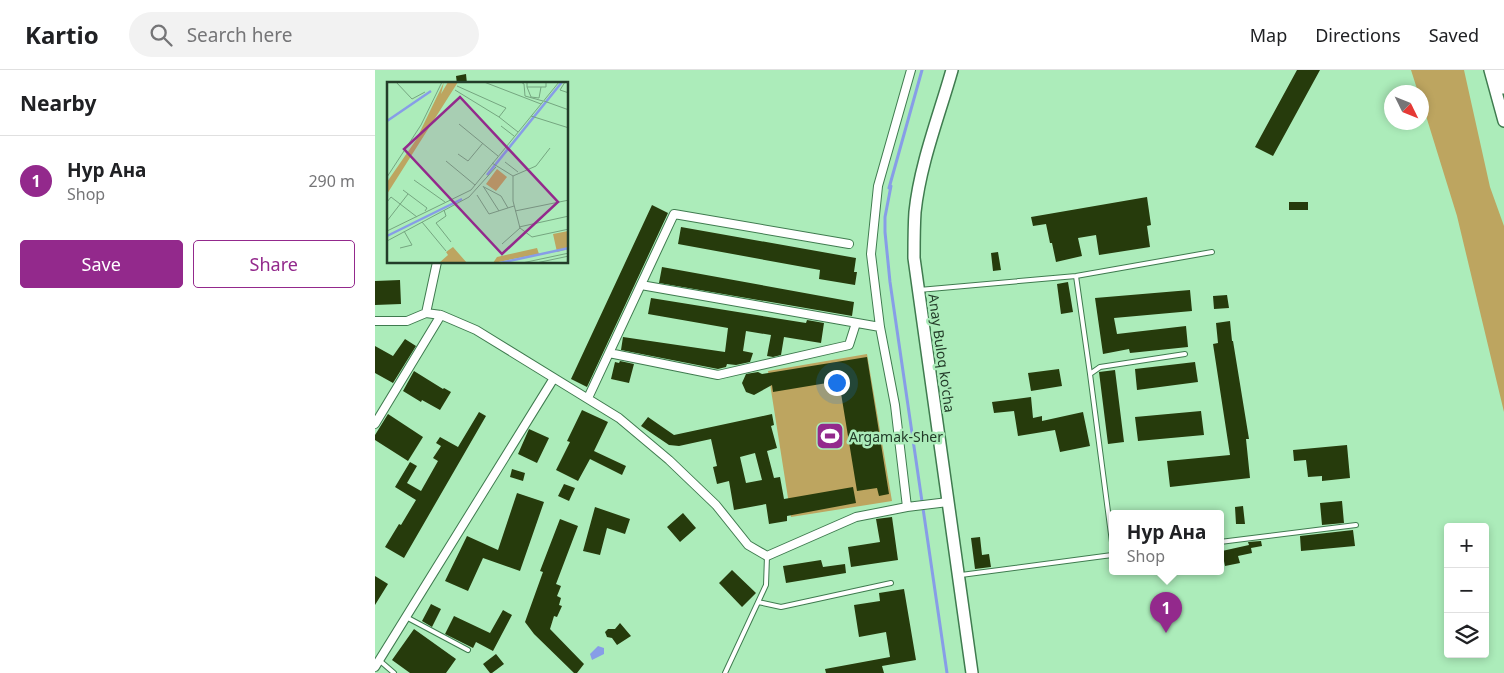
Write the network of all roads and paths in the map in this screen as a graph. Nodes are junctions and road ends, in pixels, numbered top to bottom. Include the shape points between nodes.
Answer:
1 (911, 70) edge
2 (952, 70) edge
3 (1490, 70) edge
4 (1500, 70) edge
5 (1504, 88) edge
6 (1504, 121) edge
7 (849, 244) dead end
8 (1212, 252) dead end
9 (437, 264) edge
10 (1076, 276) junction
11 (641, 286) junction
12 (918, 290) junction
13 (426, 313) junction
14 (441, 315) junction
15 (375, 322) edge
16 (856, 323) junction
17 (880, 327) junction
18 (609, 353) junction
19 (1185, 354) dead end
20 (1090, 374) junction
21 (554, 378) junction
22 (588, 398) junction
23 (375, 424) edge
24 (948, 502) junction
25 (907, 507) junction
26 (1109, 519) edge
27 (1356, 526) dead end
28 (1224, 542) edge
29 (1109, 555) edge
30 (767, 556) junction
31 (958, 575) junction
32 (891, 583) dead end
33 (758, 602) junction
34 (405, 617) junction
35 (469, 650) dead end
36 (377, 663) edge
37 (394, 673) edge
38 (725, 673) edge
39 (972, 673) edge

1 - 17 street via 878,186 871,254
2 - 12 main road, Anay Buloq ko'cha via 925,162 915,211 914,258
3 - 6 main road
4 - 5 main road
7 - 11 street via 674,214
8 - 10 lane
9 - 13 street
10 - 12 lane
10 - 20 lane
11 - 16 street
11 - 18 street
12 - 24 main road, Anay Buloq ko'cha
13 - 14 street
13 - 15 street via 407,321
14 - 21 street via 476,330
14 - 23 street
16 - 17 street
16 - 18 street via 849,345 718,375
17 - 25 street via 895,405
18 - 22 street
19 - 20 lane via 1100,367
20 - 26 lane
21 - 22 street
21 - 34 street
22 - 30 street via 619,418 669,460 716,505 748,545
24 - 25 street
24 - 31 main road, Anay Buloq ko'cha
25 - 30 street via 856,517
27 - 28 lane
29 - 31 lane
30 - 33 lane via 766,585
31 - 39 main road, Anay Buloq ko'cha
32 - 33 lane via 781,607
33 - 38 lane
34 - 35 lane
34 - 36 street
36 - 37 lane

